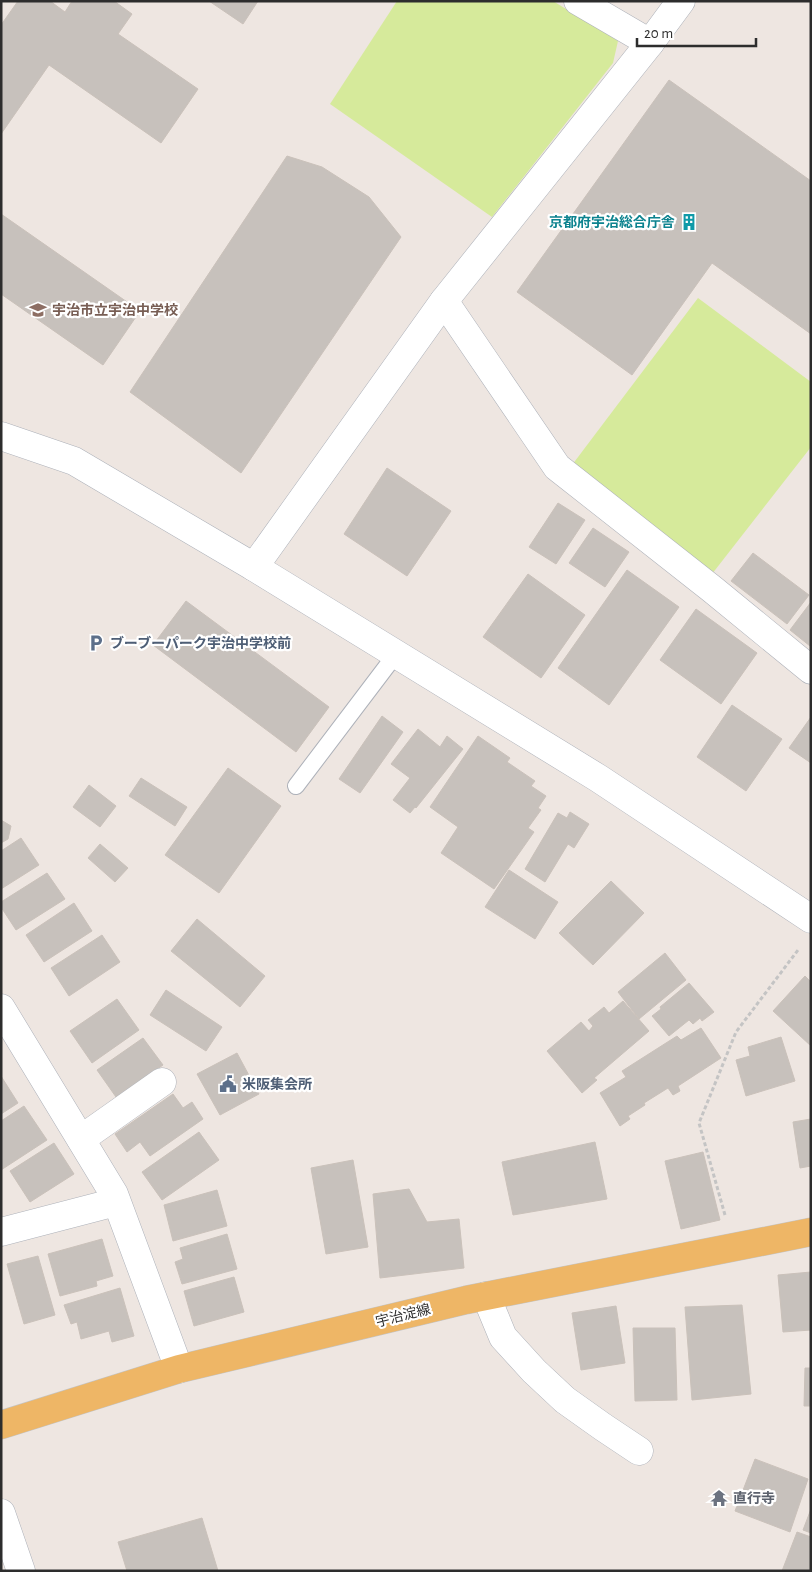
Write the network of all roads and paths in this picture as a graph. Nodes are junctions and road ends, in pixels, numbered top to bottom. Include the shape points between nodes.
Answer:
1 (578, 1) edge
2 (681, 1) edge
3 (650, 43) junction
4 (444, 301) junction
5 (1, 436) edge
6 (254, 567) junction
7 (396, 654) junction
8 (811, 670) edge
9 (296, 786) dead end
10 (811, 919) edge
11 (800, 947) dead end
12 (1, 1008) edge
13 (162, 1082) dead end
14 (81, 1139) junction
15 (116, 1202) junction
16 (1, 1232) edge
17 (811, 1232) edge
18 (734, 1248) junction
19 (486, 1296) junction
20 (179, 1369) junction
21 (1, 1424) edge
22 (640, 1452) dead end
23 (1, 1512) edge
24 (21, 1571) edge

1 - 3 street
2 - 3 street
3 - 4 street
4 - 6 street
4 - 8 street via 557,467
5 - 6 street via 74,461
6 - 7 street
7 - 9 lane
7 - 10 street via 598,778
11 - 18 path via 736,1032 699,1123
12 - 14 street
13 - 14 street
14 - 15 street
15 - 16 street
15 - 20 street
17 - 18 main road, 宇治淀線
18 - 19 main road, 宇治淀線
19 - 20 main road, 宇治淀線
19 - 22 street via 503,1337 534,1371 565,1400
20 - 21 main road, 宇治淀線
23 - 24 street

